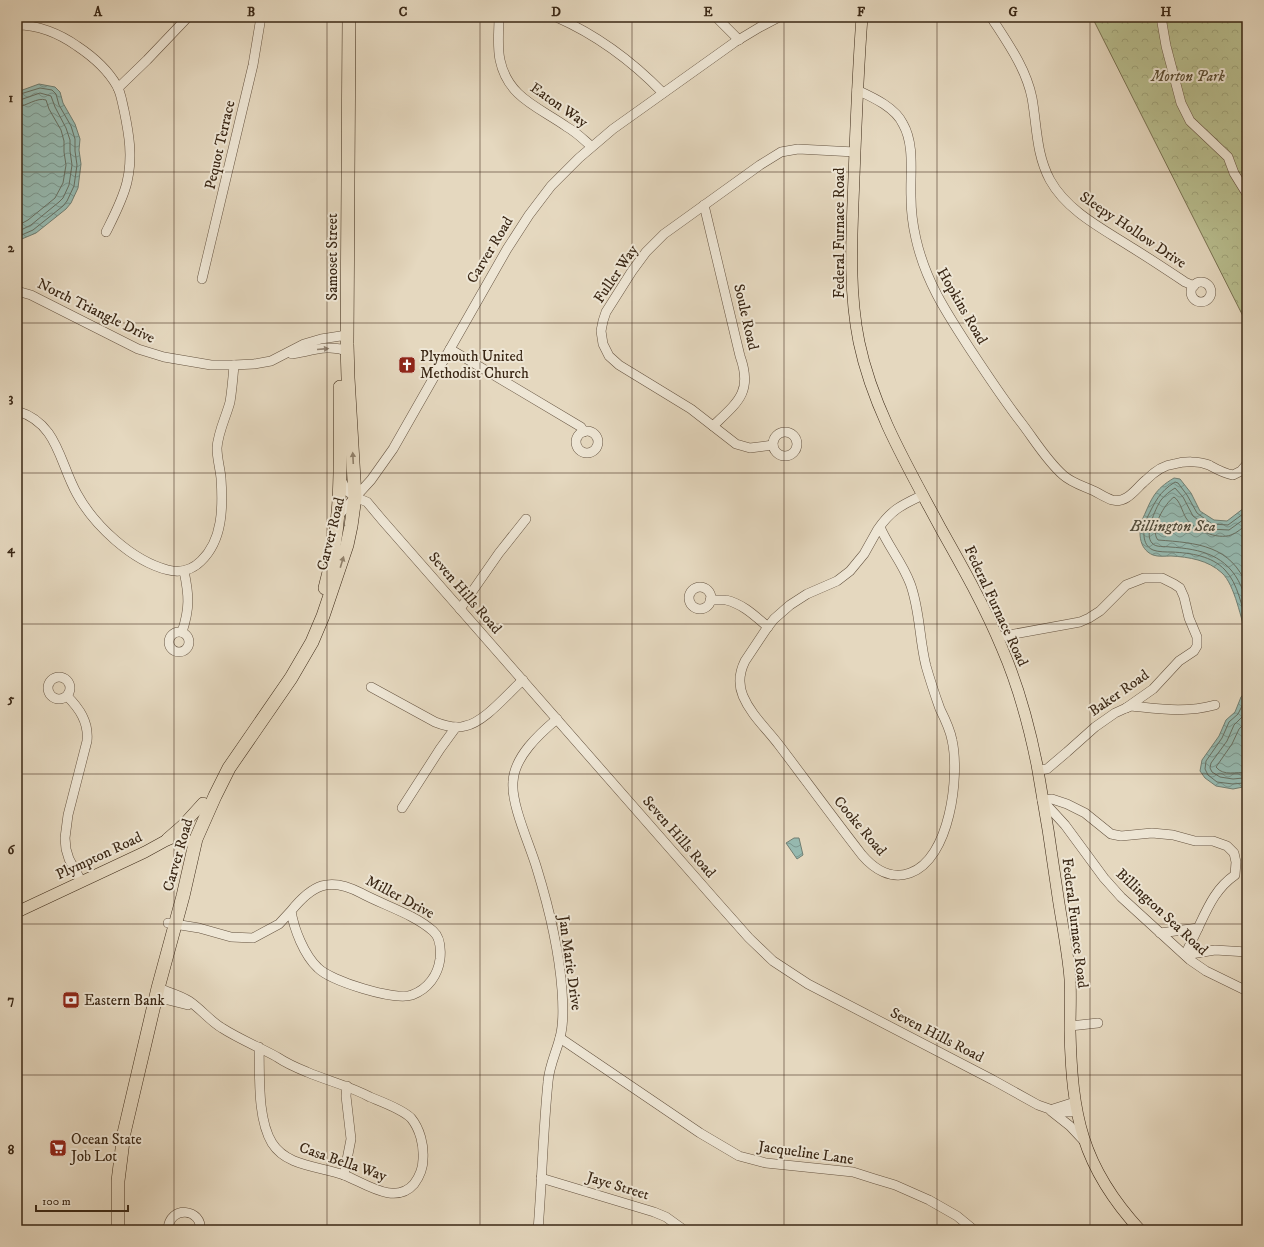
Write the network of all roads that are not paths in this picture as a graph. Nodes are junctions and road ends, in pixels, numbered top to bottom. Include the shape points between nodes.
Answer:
1 (188, 17) edge
2 (261, 17) edge
3 (342, 17) edge
4 (349, 17) edge
5 (499, 17) edge
6 (556, 17) edge
7 (716, 17) edge
8 (780, 17) edge
9 (862, 17) edge
10 (991, 17) edge
11 (1161, 17) edge
12 (17, 25) edge
13 (739, 40) junction
14 (118, 88) junction
15 (857, 90) junction
16 (663, 93) junction
17 (592, 146) junction
18 (855, 152) junction
19 (1247, 194) edge
20 (704, 205) junction
21 (106, 232) dead end
22 (202, 279) dead end
23 (1194, 286) dead end
24 (17, 291) edge
25 (344, 343) junction
26 (450, 349) junction
27 (234, 366) junction
28 (17, 411) edge
29 (713, 426) junction
30 (584, 432) dead end
31 (773, 445) dead end
32 (1247, 464) edge
33 (341, 480) junction
34 (923, 495) junction
35 (355, 497) junction
36 (338, 516) junction
37 (526, 519) dead end
38 (880, 527) junction
39 (184, 571) junction
40 (710, 600) dead end
41 (460, 609) junction
42 (768, 627) junction
43 (182, 632) dead end
44 (998, 638) junction
45 (523, 680) junction
46 (371, 687) dead end
47 (66, 696) dead end
48 (1215, 705) dead end
49 (1126, 708) junction
50 (557, 719) junction
51 (456, 727) junction
52 (1038, 770) junction
53 (1042, 800) junction
54 (204, 803) junction
55 (402, 808) dead end
56 (164, 841) junction
57 (192, 842) junction
58 (82, 881) junction
59 (291, 911) junction
60 (17, 912) edge
61 (172, 924) junction
62 (1198, 928) junction
63 (1160, 934) junction
64 (1247, 952) edge
65 (1184, 955) junction
66 (1247, 991) edge
67 (157, 992) junction
68 (1098, 1023) dead end
69 (1070, 1026) junction
70 (560, 1038) junction
71 (259, 1047) junction
72 (278, 1058) junction
73 (260, 1066) junction
74 (347, 1086) junction
75 (1076, 1107) junction
76 (1050, 1110) junction
77 (1085, 1142) junction
78 (344, 1175) junction
79 (541, 1178) junction
80 (118, 1186) junction
81 (118, 1230) edge
82 (168, 1230) edge
83 (200, 1230) edge
84 (538, 1230) edge
85 (684, 1230) edge
86 (974, 1230) edge
87 (1140, 1230) edge

1 - 14 street
2 - 22 street, Pequot Terrace via 254,65
3 - 25 highway, Samoset Street
4 - 25 highway, Samoset Street
5 - 17 street, Eaton Way via 499,59 509,85 526,101 568,127
6 - 16 street via 583,30 614,50 644,73
7 - 13 street
8 - 13 street, Carver Road
9 - 15 main road, Federal Furnace Road
10 - 23 street, Sleepy Hollow Drive via 1015,56 1027,82 1044,167 1058,192 1097,225
11 - 19 street via 1181,103 1190,121 1228,157
12 - 14 street via 42,29 75,44 98,63
13 - 16 street, Carver Road
14 - 21 street via 128,130 130,161 124,192
15 - 18 main road, Federal Furnace Road
15 - 32 street, Hopkins Road via 896,113 903,122 909,142 913,223 930,282 957,330 1004,401 1063,475 1082,487 1120,501 1147,479 1172,464 1200,463 1224,474 1233,475
16 - 17 street, Carver Road
17 - 26 street, Carver Road via 551,186 529,215
18 - 20 street, Fuller Way via 798,149 781,152
18 - 34 main road, Federal Furnace Road via 851,250 859,343 877,402
20 - 29 street, Soule Road via 745,370 746,383 735,403
20 - 29 street, Fuller Way via 664,234 646,252 606,312 601,331 606,350 619,365 681,402
24 - 27 street, North Triangle Drive via 31,295 146,352 204,364
25 - 27 street, North Triangle Drive via 321,339 304,344 270,361
25 - 33 highway, Samoset Street
35 -> 25 highway, Samoset Street
26 - 30 street via 581,427
26 - 35 street, Carver Road via 393,448 371,480
27 - 39 street via 229,402 217,449 222,500 219,529 205,557 194,567
28 - 39 street via 33,418 51,436 71,482 95,520 132,553 170,571
29 - 31 street, Fuller Way via 731,442 740,446 754,448
33 - 35 street, Seven Hills Road
33 - 36 highway, Carver Road
34 - 38 street, Cooke Road via 898,506
34 - 44 main road, Federal Furnace Road
35 - 36 street
35 - 41 street, Seven Hills Road via 367,502
57 -> 35 highway, Carver Road via 229,768 291,678 314,638 344,555
36 - 54 highway, Carver Road via 328,578 310,628 286,672 219,771
37 - 41 street
38 - 42 street, Cooke Road via 850,571 837,581 799,599
38 - 42 street, Cooke Road via 914,593 926,665 950,731 954,752 953,790 946,828 937,849 917,870 905,875 892,875 868,862 751,711 741,688 741,673 745,661
39 - 43 street via 188,608
40 - 42 street via 726,600 738,605
41 - 45 street, Seven Hills Road
44 - 49 street, Baker Road via 1080,622 1100,611 1126,585 1144,578 1169,580 1180,588 1184,597 1197,637 1197,646 1153,689
44 - 52 main road, Federal Furnace Road via 1013,675
45 - 50 street, Seven Hills Road
45 - 51 street via 484,717 466,726
46 - 51 street via 435,722
47 - 58 street via 80,712 88,734 68,815 65,838 69,859
48 - 49 street via 1179,711 1131,706
49 - 52 street, Baker Road via 1095,727 1047,769
50 - 70 street, Jan Marie Drive via 527,749 516,769 513,788 555,941 562,990 563,1021
50 - 76 street, Seven Hills Road via 749,938 773,961 808,984
51 - 55 street
52 - 53 main road, Federal Furnace Road
53 - 62 street via 1052,799 1067,804 1085,813 1111,834 1121,836 1152,833 1180,836 1195,841 1213,841 1227,846 1234,853 1235,874 1216,892
53 - 63 street, Billington Sea Road via 1065,825 1112,887
53 - 69 main road, Federal Furnace Road via 1070,978
54 - 56 main road
54 - 57 highway, Carver Road
56 - 57 main road, Plympton Road via 174,837
56 - 58 main road, Plympton Road
57 - 61 highway, Carver Road
58 - 60 main road, Plympton Road
59 - 59 street, Miller Drive via 293,925 309,958 318,969 336,978 376,992 411,996 429,985 435,976 441,949 434,931 416,919 351,887 339,884 314,888
59 - 61 street, Miller Drive via 279,924 253,938 231,937
61 - 67 highway, Carver Road
61 - 80 highway, Carver Road via 117,1125 115,1153
62 - 63 street
62 - 65 street
63 - 65 street, Billington Sea Road
64 - 65 street via 1220,950
65 - 66 street, Billington Sea Road via 1206,971
67 - 71 street, Casa Bella Way via 196,1007 223,1028
67 - 80 highway, Carver Road via 123,1139
68 - 69 street
69 - 75 main road, Federal Furnace Road
70 - 79 street, Jan Marie Drive via 548,1080
70 - 86 street, Jacqueline Lane via 700,1133 740,1156 766,1163 853,1172 882,1181 939,1205
71 - 72 street, Casa Bella Way
71 - 73 street, Casa Bella Way
72 - 73 street
72 - 74 street, Casa Bella Way via 305,1072
73 - 78 street, Casa Bella Way via 265,1126 273,1144 280,1153 292,1161
74 - 78 street via 351,1139
74 - 78 street, Casa Bella Way via 410,1118 420,1134 423,1157 420,1177 404,1192 384,1192
75 - 76 street, Seven Hills Road via 1070,1112
75 - 77 main road, Federal Furnace Road
76 - 77 street
77 - 87 main road, Federal Furnace Road via 1094,1166 1106,1186
79 - 84 street, Jan Marie Drive
79 - 85 street, Jaye Street via 654,1212
80 - 81 highway, Carver Road
82 - 83 street via 174,1215 188,1212 196,1216 200,1222

